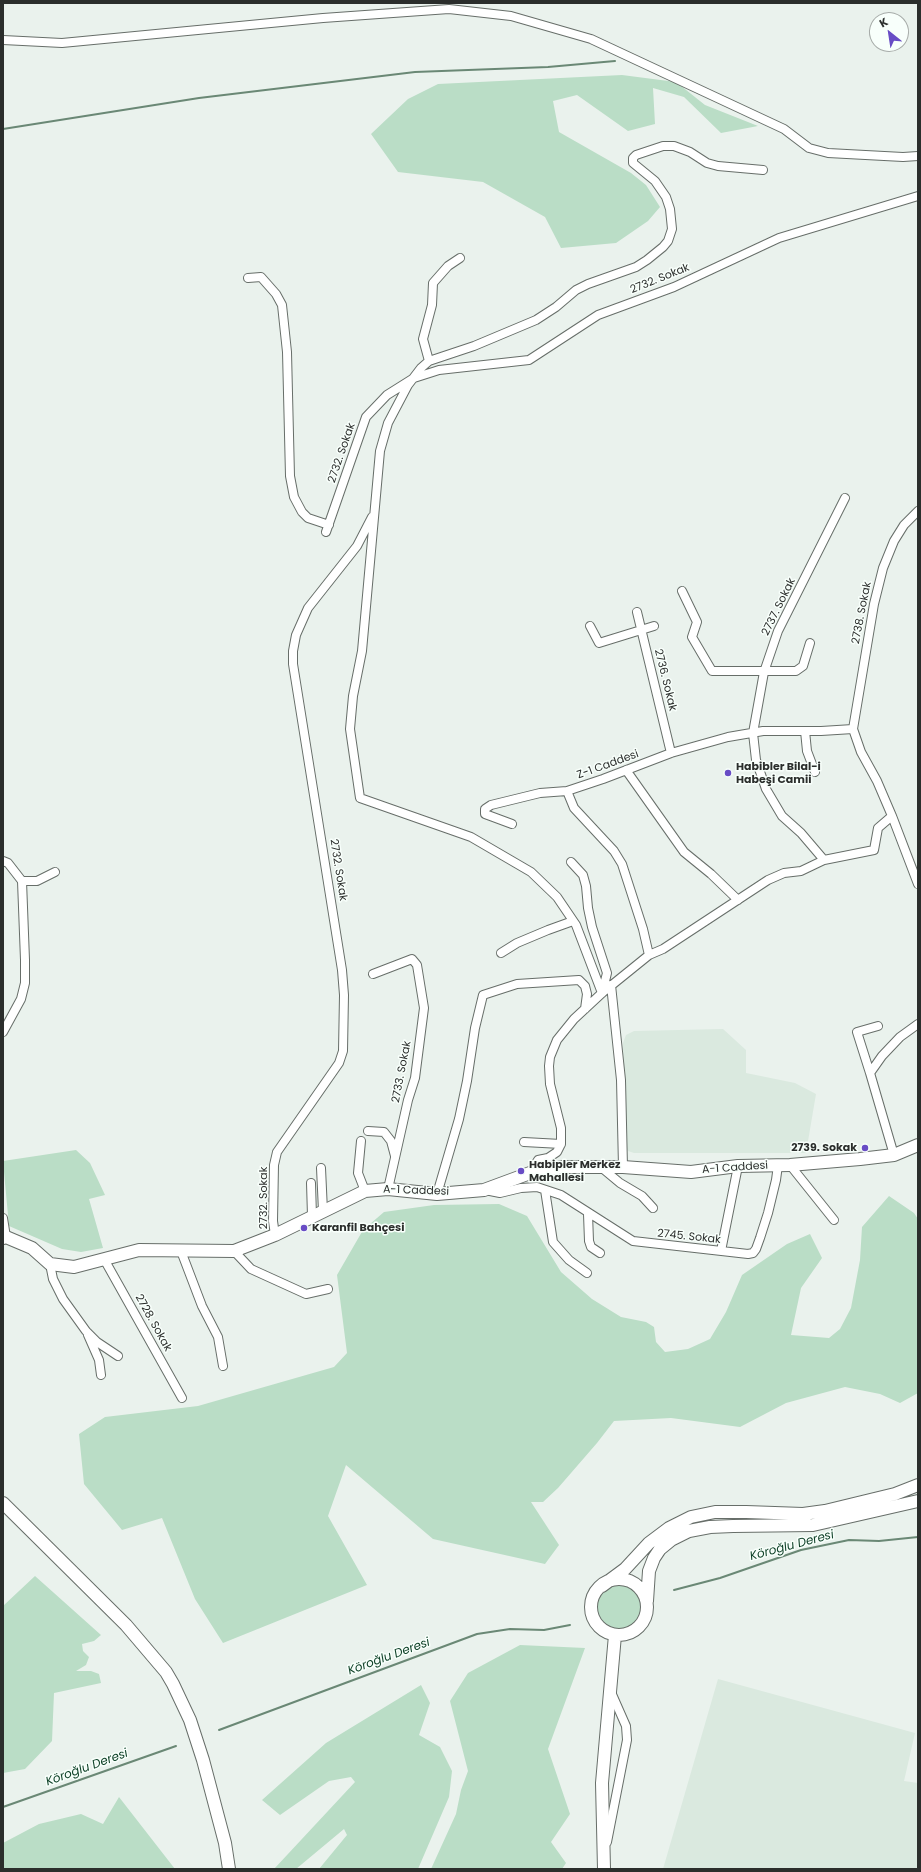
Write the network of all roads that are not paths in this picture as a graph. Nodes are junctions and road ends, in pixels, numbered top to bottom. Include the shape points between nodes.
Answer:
1 (3, 40) edge
2 (918, 156) edge
3 (763, 170) dead end
4 (918, 196) edge
5 (460, 258) dead end
6 (248, 278) dead end
7 (429, 361) junction
8 (414, 378) junction
9 (845, 498) dead end
10 (918, 511) edge
11 (374, 513) junction
12 (682, 591) dead end
13 (638, 612) dead end
14 (590, 626) dead end
15 (654, 626) dead end
16 (642, 629) junction
17 (810, 643) dead end
18 (764, 672) junction
19 (852, 729) junction
20 (805, 731) junction
21 (753, 733) junction
22 (671, 753) junction
23 (626, 770) junction
24 (815, 772) dead end
25 (567, 791) junction
26 (892, 816) junction
27 (512, 824) dead end
28 (824, 860) junction
29 (3, 861) edge
30 (571, 862) dead end
31 (55, 872) dead end
32 (22, 881) junction
33 (918, 884) edge
34 (738, 900) junction
35 (573, 921) junction
36 (501, 954) dead end
37 (649, 955) junction
38 (373, 974) dead end
39 (611, 985) junction
40 (602, 993) junction
41 (585, 1009) junction
42 (918, 1024) edge
43 (878, 1026) dead end
44 (3, 1032) edge
45 (870, 1073) junction
46 (368, 1130) dead end
47 (361, 1141) dead end
48 (524, 1142) dead end
49 (561, 1144) junction
50 (918, 1145) edge
51 (894, 1155) junction
52 (396, 1159) junction
53 (784, 1165) junction
54 (738, 1166) junction
55 (623, 1167) junction
56 (321, 1168) dead end
57 (602, 1168) junction
58 (530, 1173) junction
59 (311, 1183) dead end
60 (388, 1189) junction
61 (484, 1190) junction
62 (545, 1190) junction
63 (365, 1191) junction
64 (438, 1194) junction
65 (653, 1208) dead end
66 (317, 1213) junction
67 (588, 1214) junction
68 (3, 1218) edge
69 (834, 1220) dead end
70 (275, 1235) junction
71 (4, 1237) edge
72 (181, 1251) junction
73 (234, 1251) junction
74 (721, 1251) junction
75 (600, 1253) dead end
76 (104, 1259) junction
77 (50, 1264) junction
78 (587, 1273) dead end
79 (328, 1289) dead end
80 (86, 1331) junction
81 (118, 1356) dead end
82 (223, 1366) dead end
83 (101, 1375) dead end
84 (182, 1398) dead end
85 (918, 1484) edge
86 (918, 1501) edge
87 (3, 1503) edge
88 (602, 1586) junction
89 (646, 1601) junction
90 (615, 1635) junction
91 (610, 1689) junction
92 (602, 1866) edge
93 (229, 1869) edge

1 - 2 street via 62,42 450,9 510,16 591,39 784,129 809,148 828,153
3 - 7 street, 2732. Sokak via 718,166 674,146 654,149 633,158 633,163 655,182 668,203 672,215 672,229 663,247 636,267 576,290 536,320 474,346
4 - 8 street, 2732. Sokak via 779,238 674,287 598,315 529,360 439,370
5 - 7 street via 448,266 433,283 432,305 423,339
6 - 8 street, 2732. Sokak via 261,277 282,305 287,352 290,476 294,497 308,518 328,529 366,417 387,395
7 - 8 street, 2732. Sokak
8 - 11 street, 2732. Sokak via 386,430 380,450
9 - 18 street, 2737. Sokak via 778,631
10 - 19 street, 2738. Sokak via 904,525 894,541 883,568
11 - 35 street, 2732. Sokak via 362,651 353,696 350,729 360,798 471,837 531,872 556,897
11 - 70 street, 2732. Sokak via 357,546 308,608 296,635 293,650 293,664 342,970 343,1051 339,1063 277,1152 274,1165
12 - 18 street via 698,622 692,637 712,671
13 - 16 street, 2736. Sokak
14 - 16 street via 599,643
15 - 16 street
16 - 22 street, 2736. Sokak
17 - 18 street via 800,669
18 - 21 street, 2737. Sokak
19 - 20 street, Z-1 Caddesi
19 - 26 street
20 - 21 street, Z-1 Caddesi
20 - 24 street via 807,751
21 - 22 street, Z-1 Caddesi via 728,737
21 - 28 street, 2737. Sokak via 756,760 766,789 782,816 801,833
22 - 23 street, Z-1 Caddesi
23 - 25 street, Z-1 Caddesi
23 - 34 street via 684,852
25 - 27 street via 540,793 491,805 484,811 494,819
25 - 37 street, Z-1 Caddesi via 574,808 614,851 622,864
26 - 28 street via 878,828 874,850
26 - 33 street
28 - 34 street via 801,871 784,873
29 - 32 street via 8,863
30 - 40 street via 583,876 592,927 607,973
31 - 32 street via 37,881
32 - 44 street via 25,983 17,1008
34 - 37 street via 663,949
35 - 36 street via 517,943
35 - 40 street
37 - 39 street
38 - 52 street, 2733. Sokak via 412,959 419,976 424,1016 415,1078
39 - 40 street
39 - 55 street via 621,1080
40 - 41 street
41 - 49 street via 562,1032 550,1057 550,1084 561,1128
41 - 64 street via 587,994 585,986 579,980 517,984 483,995 459,1119
42 - 45 street via 900,1037
43 - 45 street via 857,1032
45 - 51 street
46 - 52 street via 384,1132 391,1141
47 - 63 street via 358,1173
48 - 49 street
49 - 58 street via 557,1152 548,1158 538,1160
50 - 51 main road, A-1 Caddesi
51 - 53 main road, A-1 Caddesi
52 - 60 street, 2733. Sokak
53 - 54 main road, A-1 Caddesi
53 - 69 street
53 - 74 street, 2745. Sokak via 776,1180 756,1249 748,1254
54 - 55 main road, A-1 Caddesi via 691,1172
54 - 74 street
55 - 57 main road, A-1 Caddesi
56 - 66 street
57 - 58 main road, A-1 Caddesi via 563,1167
57 - 65 street via 642,1196
58 - 61 main road, A-1 Caddesi
59 - 66 street
60 - 63 main road, A-1 Caddesi
60 - 64 main road, A-1 Caddesi
61 - 62 street, 2745. Sokak via 500,1193 520,1188 537,1187
61 - 64 main road, A-1 Caddesi
62 - 67 street, 2745. Sokak via 561,1195
62 - 78 street via 553,1242 569,1260
63 - 66 main road, A-1 Caddesi
66 - 70 main road, A-1 Caddesi
67 - 74 street, 2745. Sokak via 633,1241
67 - 75 street via 589,1241 591,1247
68 - 71 street
70 - 73 main road, A-1 Caddesi
71 - 77 main road via 32,1248
72 - 73 main road, A-1 Caddesi
72 - 76 main road, A-1 Caddesi via 139,1250
72 - 82 street via 202,1306 218,1337
73 - 79 street via 251,1269 306,1294
76 - 77 main road, A-1 Caddesi via 74,1267
76 - 84 street, 2728. Sokak
77 - 80 street via 53,1279 63,1299
80 - 81 street
80 - 83 street via 99,1360
85 - 88 main road via 895,1494 825,1511 803,1514 715,1512 691,1517 669,1528 649,1543 624,1569
86 - 89 main road via 813,1525 710,1527 690,1531 671,1540 657,1554 649,1571
87 - 93 main road via 126,1625 170,1678 190,1720 203,1760 225,1843
88 - 89 main road via 619,1579 628,1581 637,1585
88 - 90 main road via 592,1601 594,1619 599,1627
89 - 90 main road via 647,1610 640,1626 633,1632
90 - 91 main road
91 - 92 main road via 602,1783
91 - 92 street via 626,1726 627,1740

